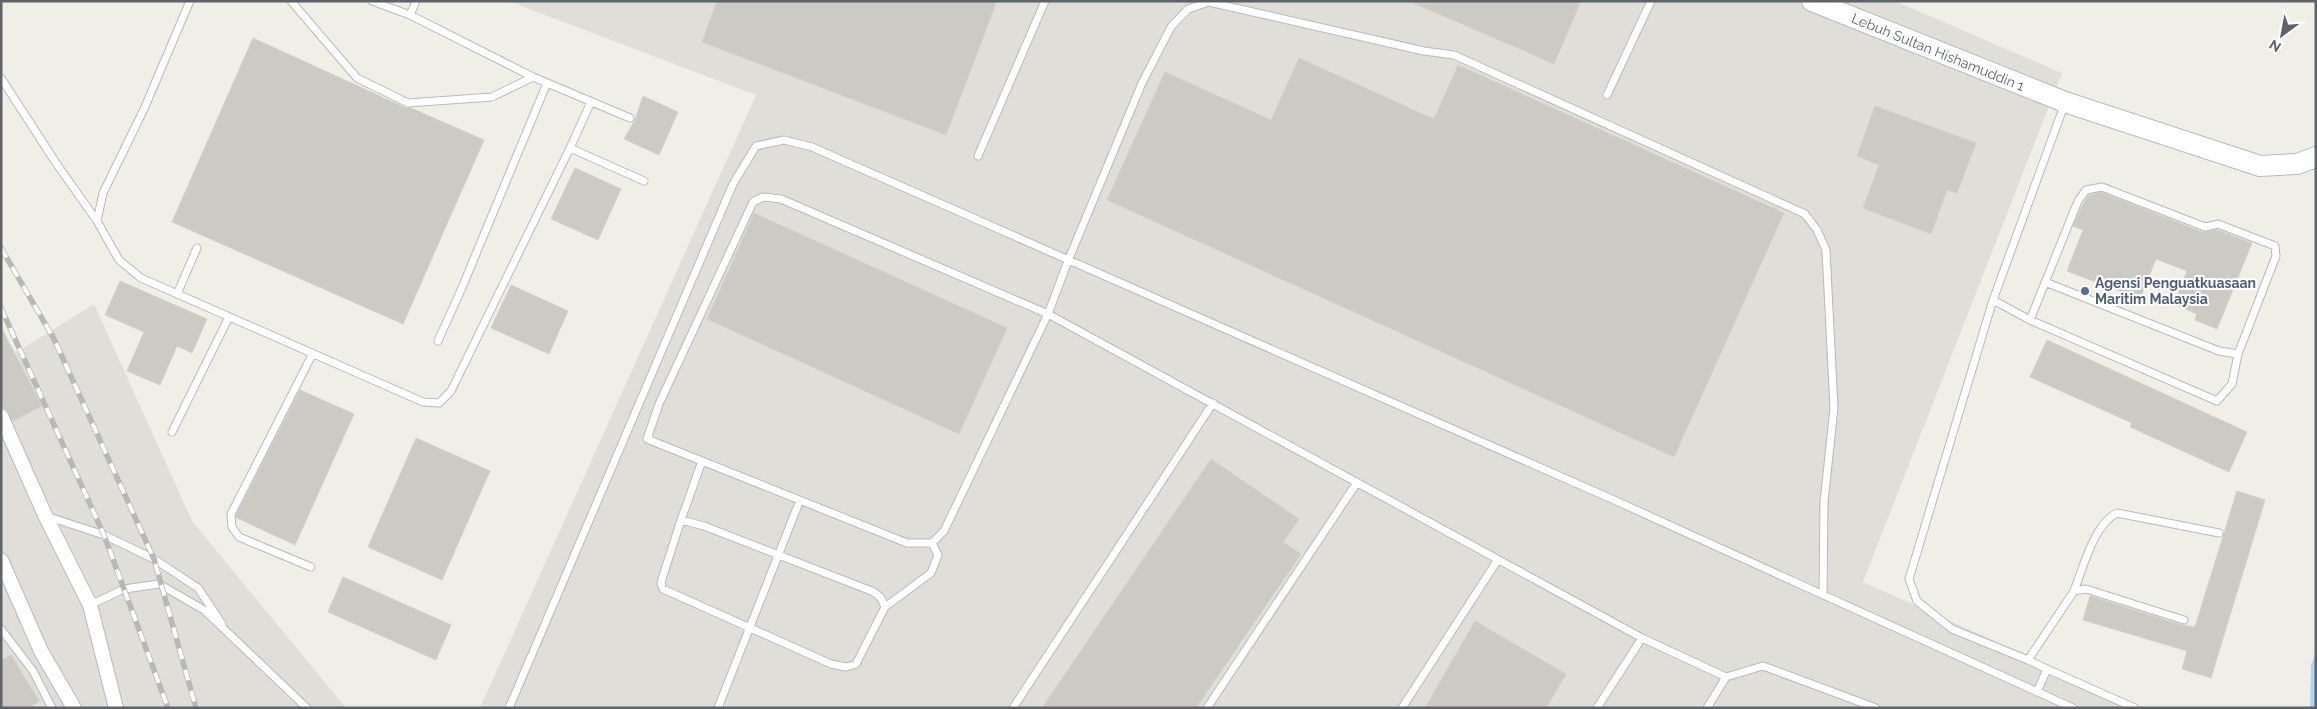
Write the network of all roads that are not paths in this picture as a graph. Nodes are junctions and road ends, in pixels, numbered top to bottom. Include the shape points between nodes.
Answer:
1 (190, 1) edge
2 (291, 1) edge
3 (372, 1) edge
4 (416, 1) edge
5 (1045, 1) edge
6 (1651, 1) edge
7 (1812, 1) edge
8 (410, 15) junction
9 (532, 77) junction
10 (1, 78) edge
11 (547, 83) junction
12 (1607, 95) dead end
13 (591, 102) junction
14 (2065, 102) junction
15 (630, 118) dead end
16 (570, 148) junction
17 (978, 156) dead end
18 (2316, 157) edge
19 (644, 181) dead end
20 (97, 221) junction
21 (197, 248) dead end
22 (1068, 261) junction
23 (2045, 282) junction
24 (177, 294) junction
25 (1993, 300) junction
26 (1048, 314) junction
27 (228, 316) junction
28 (2030, 320) junction
29 (438, 341) dead end
30 (2238, 354) junction
31 (312, 355) junction
32 (1213, 403) junction
33 (1, 416) edge
34 (172, 432) dead end
35 (702, 461) junction
36 (1356, 484) junction
37 (800, 500) junction
38 (45, 515) junction
39 (681, 520) junction
40 (2219, 533) dead end
41 (932, 543) junction
42 (778, 556) junction
43 (1497, 561) junction
44 (3, 567) edge
45 (311, 567) dead end
46 (2074, 591) junction
47 (1824, 594) junction
48 (90, 605) junction
49 (885, 607) junction
50 (2184, 620) dead end
51 (748, 628) junction
52 (1, 629) edge
53 (230, 636) junction
54 (1642, 638) junction
55 (2028, 660) junction
56 (2047, 669) junction
57 (1726, 677) junction
58 (2037, 692) junction
59 (52, 708) edge
60 (74, 708) edge
61 (116, 708) edge
62 (307, 708) edge
63 (509, 708) edge
64 (718, 708) edge
65 (1013, 708) edge
66 (1207, 708) edge
67 (1402, 708) edge
68 (1597, 708) edge
69 (1707, 708) edge
70 (1876, 708) edge
71 (2072, 708) edge
72 (2135, 708) edge

1 - 20 lane via 144,109 103,193
2 - 9 lane via 357,78 408,103 492,97
3 - 8 lane
4 - 8 lane
5 - 17 lane
6 - 12 lane
7 - 14 street, Lebuh Sultan Hishamuddin 1
8 - 9 lane
9 - 11 lane
10 - 20 lane
11 - 13 lane
11 - 29 lane
13 - 15 lane
13 - 16 lane
14 - 18 street, Lebuh Sultan Hishamuddin 1 via 2260,166 2297,164
14 - 25 lane
16 - 19 lane
16 - 31 lane via 452,391 439,403 423,402
20 - 24 lane via 119,260 141,278
21 - 24 lane
22 - 26 lane
22 - 47 lane
22 - 47 lane via 1142,83 1171,26 1188,9 1209,2 1454,56 1805,214 1817,230 1826,250 1834,408 1824,502
22 - 63 lane via 812,146 784,140 756,146 733,184
23 - 28 lane
23 - 30 lane via 2219,351
23 - 30 lane via 2078,201 2086,190 2102,187 2205,227 2218,224 2275,246 2276,256
24 - 27 lane
25 - 28 lane
25 - 55 lane via 1908,579 1917,601 1952,629
26 - 32 lane
26 - 35 lane via 781,199 763,197 753,202 659,404 647,439
26 - 41 lane via 944,531
27 - 31 lane
27 - 34 lane
28 - 30 lane via 2217,401 2232,384
31 - 45 lane via 231,514 232,527 239,537
32 - 36 lane
32 - 65 lane
33 - 38 street
35 - 37 lane
35 - 39 lane
36 - 43 lane
36 - 66 lane
37 - 41 lane via 906,543
37 - 42 lane
38 - 48 street
38 - 53 lane via 104,535 154,559 198,588
39 - 42 lane
39 - 51 lane via 662,579 663,589
40 - 46 lane via 2117,513 2108,517 2097,534
41 - 49 lane via 938,555 931,573
42 - 49 lane via 874,592
42 - 51 lane
43 - 54 lane
43 - 67 lane
44 - 60 street via 41,651
46 - 50 lane via 2086,589
46 - 55 lane
47 - 58 lane
48 - 53 lane via 124,589 159,584 204,610
48 - 61 street
49 - 51 lane via 856,664 846,667 831,664
51 - 64 lane
52 - 59 lane via 33,671
53 - 62 lane
54 - 57 lane
54 - 68 lane
55 - 56 lane
56 - 58 lane
56 - 72 lane
57 - 69 lane
57 - 70 lane via 1763,666
58 - 71 lane

